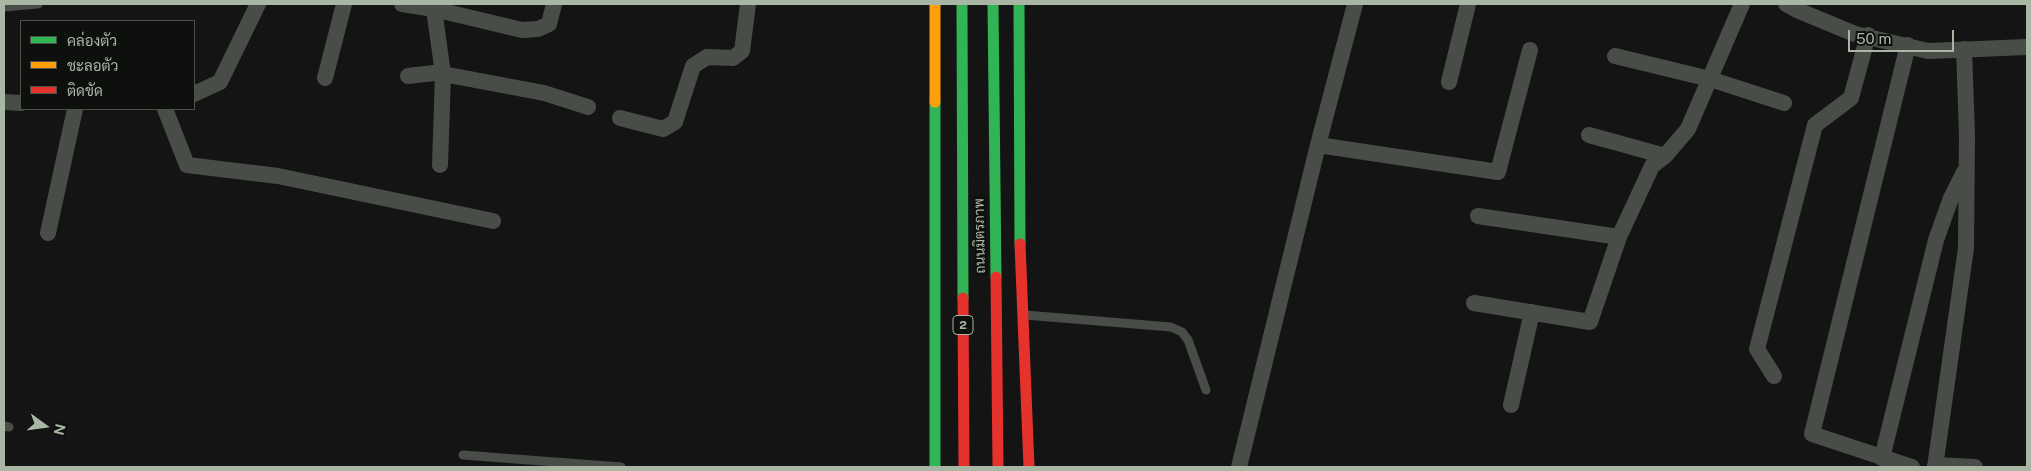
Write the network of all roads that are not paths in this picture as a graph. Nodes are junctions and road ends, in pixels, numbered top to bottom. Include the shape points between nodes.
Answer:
1 (38, 4) edge
2 (258, 4) edge
3 (344, 4) edge
4 (402, 4) edge
5 (554, 4) edge
6 (748, 4) edge
7 (935, 4) edge
8 (962, 4) edge
9 (993, 4) edge
10 (1019, 4) edge
11 (1356, 4) edge
12 (1468, 4) edge
13 (1742, 4) edge
14 (1786, 4) edge
15 (4, 7) edge
16 (434, 9) junction
17 (1019, 24) junction
18 (935, 32) junction
19 (1868, 35) junction
20 (1908, 45) junction
21 (2027, 47) edge
22 (1964, 49) junction
23 (1530, 50) dead end
24 (1615, 56) dead end
25 (443, 74) junction
26 (408, 76) dead end
27 (325, 78) dead end
28 (1710, 79) junction
29 (1449, 82) dead end
30 (195, 94) edge
31 (4, 102) edge
32 (20, 103) edge
33 (1784, 103) dead end
34 (588, 107) dead end
35 (75, 110) edge
36 (165, 110) edge
37 (620, 118) dead end
38 (1589, 135) dead end
39 (1318, 146) junction
40 (962, 150) junction
41 (994, 151) junction
42 (1665, 156) junction
43 (440, 165) dead end
44 (1965, 170) junction
45 (1478, 216) dead end
46 (493, 221) dead end
47 (48, 233) dead end
48 (1619, 237) junction
49 (1474, 303) dead end
50 (1532, 312) junction
51 (1021, 315) junction
52 (1774, 376) dead end
53 (1206, 390) dead end
54 (1511, 405) dead end
55 (463, 455) dead end
56 (1882, 458) junction
57 (1935, 466) edge
58 (621, 467) edge
59 (934, 467) edge
60 (964, 467) edge
61 (998, 467) edge
62 (1029, 467) edge
63 (1239, 467) edge
64 (1912, 467) edge
65 (1975, 467) edge

1 - 15 lane
2 - 30 street via 220,82
3 - 27 street
4 - 16 street
5 - 16 street via 549,24 522,30
6 - 37 street via 742,51 733,58 707,57 694,66 675,122 663,129
7 - 18 highway, 2
8 - 40 highway, ถนนมิตรภาพ / 2
9 - 41 highway, ถนนมิตรภาพ
10 - 17 highway
11 - 39 street
12 - 29 street
13 - 28 street
14 - 19 street via 1854,34
16 - 25 street
17 - 41 highway
17 - 51 highway
18 - 40 highway
18 - 59 highway, 2
19 - 20 street
19 - 52 street via 1851,98 1814,125 1757,348
20 - 22 street via 1928,51
20 - 56 street via 1812,434
21 - 22 street
22 - 44 street
23 - 39 street via 1498,172
24 - 28 street
25 - 26 street
25 - 34 street via 544,93
25 - 43 street
28 - 33 street
28 - 42 street via 1688,129
31 - 32 street
35 - 47 street
36 - 46 street via 187,165 278,176
38 - 42 street
39 - 63 street
40 - 60 highway, ถนนมิตรภาพ / 2
41 - 61 highway, ถนนมิตรภาพ
42 - 48 street via 1652,166
44 - 56 street via 1936,240
44 - 57 street via 1966,248
45 - 48 street
48 - 50 street via 1590,322
49 - 50 street
50 - 54 street
51 - 53 lane via 1172,327 1188,340
51 - 62 highway
55 - 58 lane
56 - 64 street
57 - 65 street

